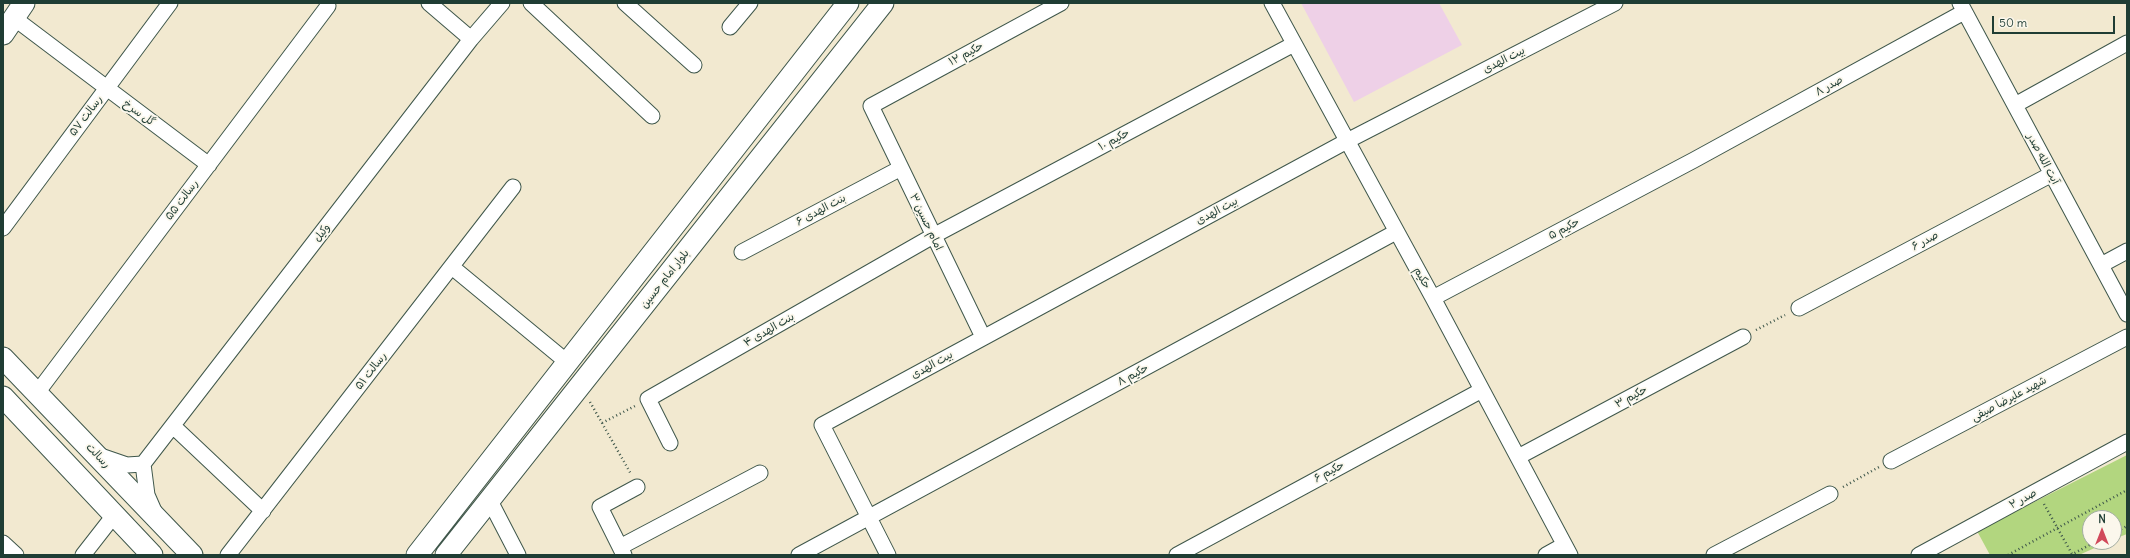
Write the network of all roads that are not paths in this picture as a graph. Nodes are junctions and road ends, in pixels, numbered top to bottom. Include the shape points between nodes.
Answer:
1 (170, 3) edge
2 (429, 3) edge
3 (502, 3) edge
4 (532, 3) edge
5 (625, 3) edge
6 (750, 3) edge
7 (848, 3) edge
8 (883, 3) edge
9 (1060, 3) edge
10 (1272, 3) edge
11 (1615, 3) edge
12 (328, 6) dead end
13 (1962, 8) edge
14 (14, 18) edge
15 (730, 27) dead end
16 (471, 39) junction
17 (2127, 43) edge
18 (1294, 44) junction
19 (694, 65) dead end
20 (106, 89) junction
21 (2014, 105) junction
22 (871, 106) joint
23 (652, 116) dead end
24 (1347, 141) junction
25 (1694, 160) joint
26 (209, 165) junction
27 (901, 168) junction
28 (2052, 174) junction
29 (513, 187) dead end
30 (3, 228) edge
31 (1396, 232) junction
32 (933, 236) junction
33 (656, 249) junction
34 (2127, 251) edge
35 (742, 252) dead end
36 (676, 264) junction
37 (2101, 265) junction
38 (452, 267) junction
39 (1433, 298) junction
40 (1799, 308) road end
41 (2127, 314) edge
42 (983, 337) junction
43 (1743, 337) road end
44 (2127, 337) edge
45 (3, 358) edge
46 (567, 362) junction
47 (1482, 390) junction
48 (37, 393) junction
49 (3, 397) edge
50 (173, 426) junction
51 (2127, 442) edge
52 (670, 443) dead end
53 (96, 454) junction
54 (1518, 457) junction
55 (1891, 461) road end
56 (144, 464) junction
57 (760, 473) dead end
58 (637, 487) road end
59 (1830, 494) road end
60 (490, 501) junction
61 (263, 511) junction
62 (115, 514) junction
63 (869, 517) junction
64 (157, 518) junction
65 (430, 538) junction
66 (3, 543) edge
67 (1567, 550) edge
68 (622, 551) edge
69 (16, 555) edge
70 (83, 555) edge
71 (152, 555) edge
72 (192, 555) edge
73 (228, 555) edge
74 (403, 555) edge
75 (417, 555) edge
76 (446, 555) edge
77 (518, 555) edge
78 (800, 555) edge
79 (888, 555) edge
80 (1176, 555) edge
81 (1546, 555) edge
82 (1714, 555) edge
83 (1919, 555) edge

1 - 20 street, رسالت ۵۷
2 - 16 street
3 - 16 street, وکیل
4 - 23 street
5 - 19 street
6 - 15 street
7 - 33 main road
8 - 36 main road, بلوار امام حسین
9 - 22 street, حکیم ۱۲
10 - 18 street, حکیم
11 - 24 street, بیت الهدی
12 - 26 street, رسالت ۵۵
13 - 21 street, آیت الله صدر
13 - 25 street, صدر ۸
14 - 20 street, گل سرخ
16 - 50 street, وکیل
17 - 21 street
18 - 24 street, حکیم
18 - 32 street, حکیم ۱۰
20 - 26 street, گل سرخ
20 - 30 street, رسالت ۵۷
21 - 28 street, آیت الله صدر
22 - 27 street, امام حسین ۳
24 - 31 street, حکیم
24 - 42 street, بیت الهدی
25 - 39 street, حکیم ۵
26 - 48 street, رسالت ۵۵
27 - 32 street, امام حسین ۳
27 - 35 street, بنت الهدی ۶
28 - 37 street, آیت الله صدر
28 - 40 street, صدر ۶
29 - 38 street, رسالت ۵۱
31 - 39 street, حکیم
31 - 63 street, حکیم ۸
32 - 42 street, امام حسین ۳
32 - 52 street, بنت الهدی ۴ via 648,399
33 - 36 main road
33 - 46 main road
34 - 37 street
36 - 60 main road, بلوار امام حسین
37 - 41 street, آیت الله صدر
38 - 46 street
38 - 61 street, رسالت ۵۱
39 - 47 street, حکیم
42 - 63 street, بیت الهدی via 822,425
43 - 54 street, حکیم ۳
44 - 55 street, شهید علیرضا صیفی
45 - 48 main road, رسالت
46 - 65 main road
47 - 54 street, حکیم
47 - 80 street, حکیم ۶
48 - 53 main road, رسالت
49 - 62 main road
50 - 56 street, وکیل
50 - 61 street
51 - 83 street, صدر ۲
53 - 56 street via 127,464
53 - 64 main road, رسالت
54 - 67 street, حکیم
56 - 64 street via 147,495
57 - 68 street
58 - 68 street via 600,507
59 - 82 street
60 - 76 main road, بلوار امام حسین
60 - 77 street
61 - 73 street, رسالت ۵۱
62 - 70 street
62 - 71 main road
63 - 78 street, حکیم ۸
63 - 79 street
64 - 72 main road, رسالت
65 - 74 main road
65 - 75 main road
66 - 69 street
67 - 81 street

